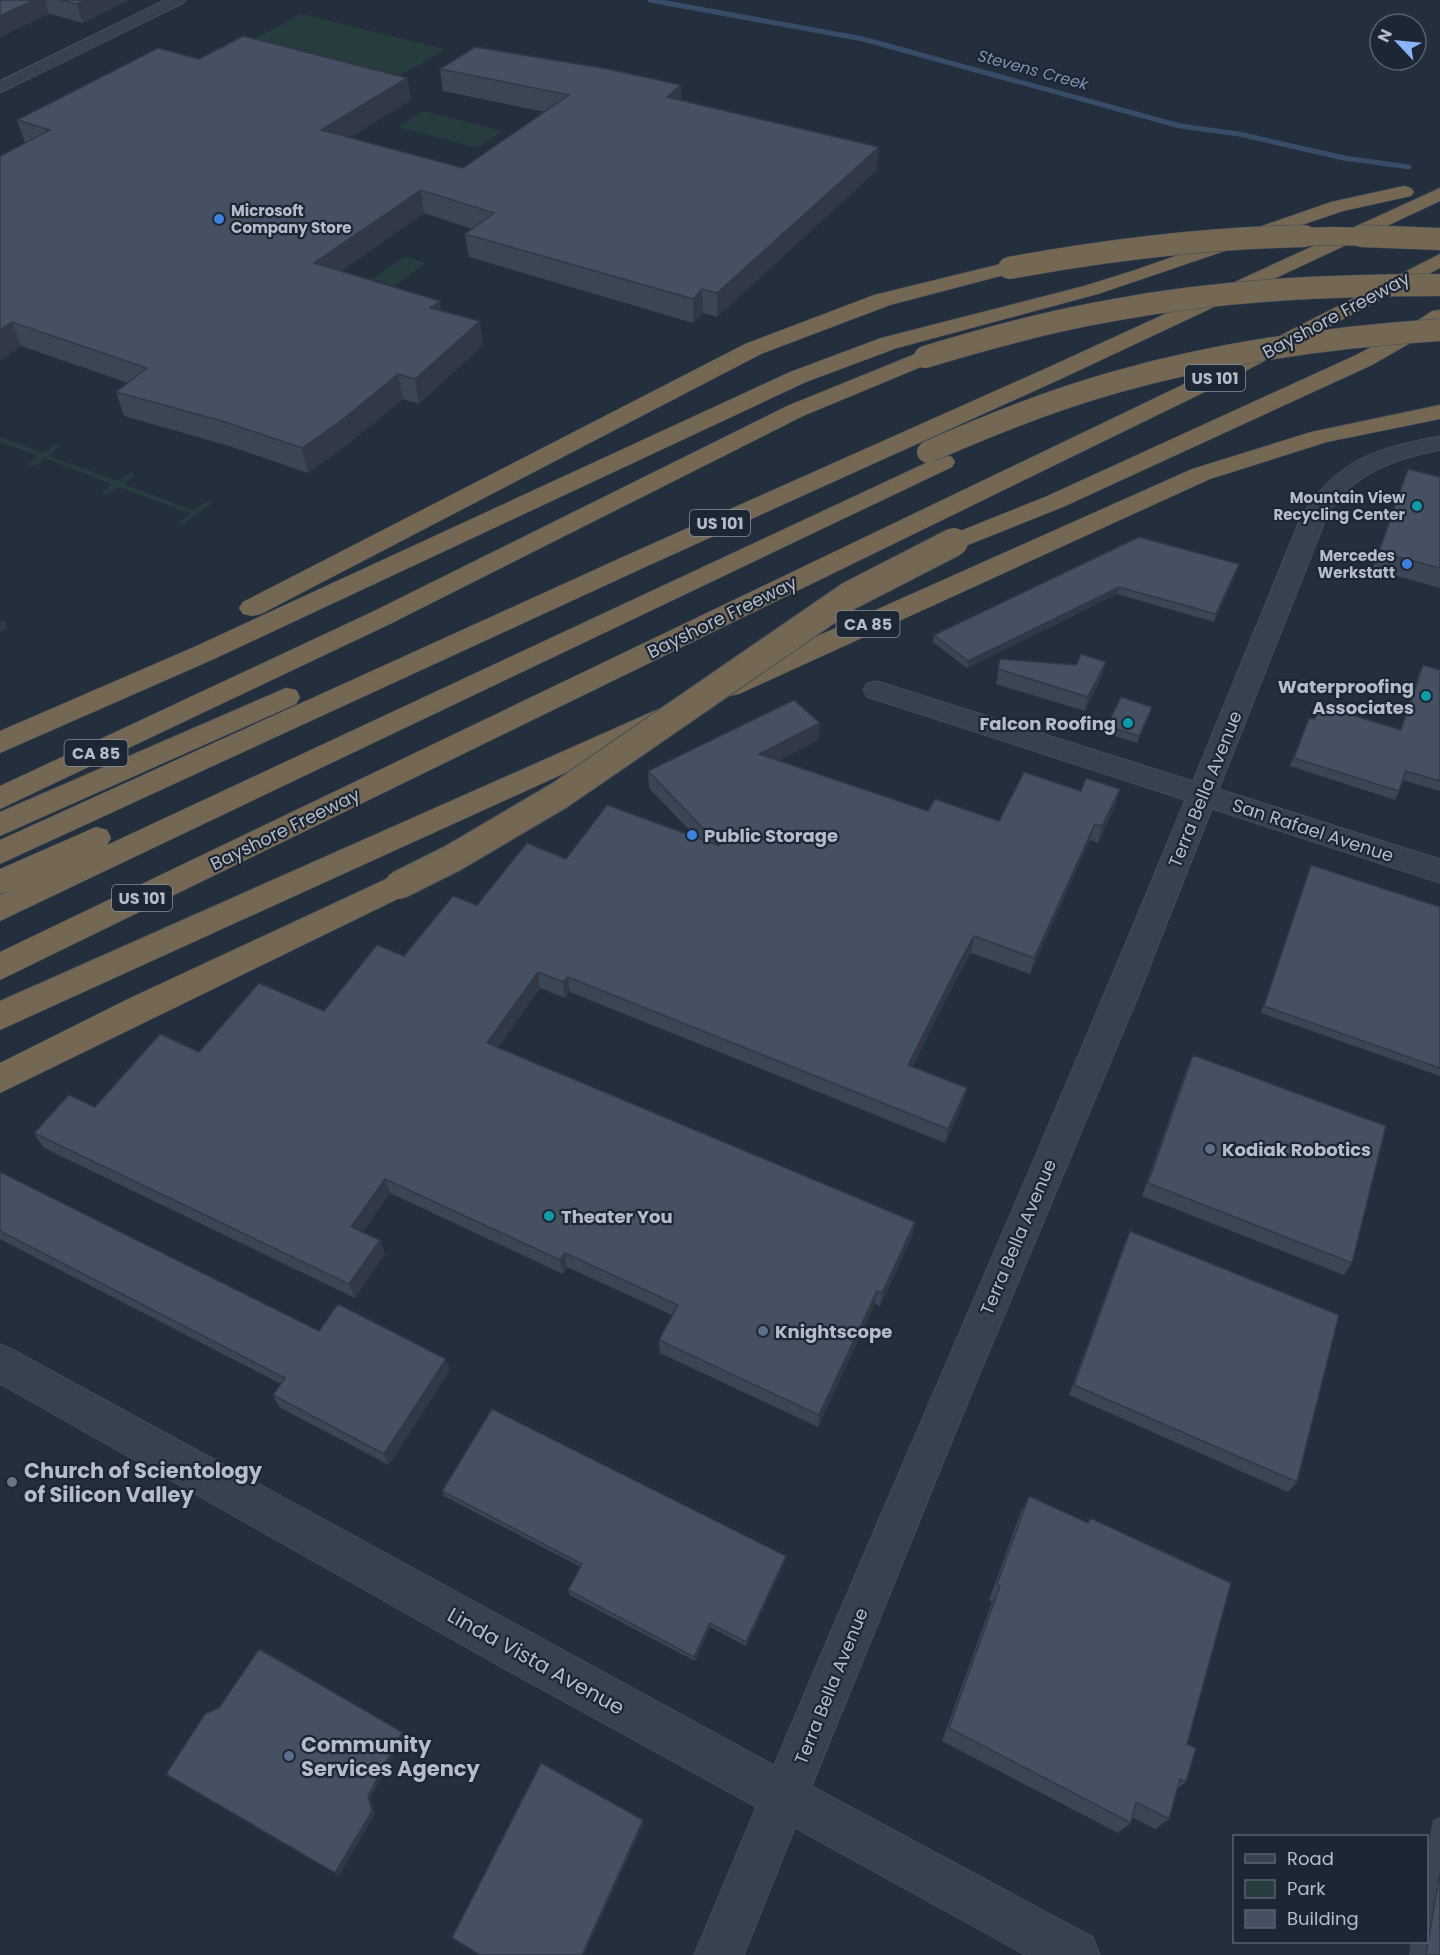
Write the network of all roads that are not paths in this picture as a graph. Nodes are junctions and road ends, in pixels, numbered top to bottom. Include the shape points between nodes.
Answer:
1 (178, 0) edge
2 (0, 88) edge
3 (1440, 174) edge
4 (1404, 192) junction
5 (1440, 194) edge
6 (1440, 239) edge
7 (1440, 260) edge
8 (1440, 285) edge
9 (1440, 316) edge
10 (1440, 330) edge
11 (1440, 341) edge
12 (1440, 412) edge
13 (1440, 443) edge
14 (935, 457) junction
15 (877, 690) dead end
16 (0, 735) edge
17 (609, 741) junction
18 (0, 743) edge
19 (1202, 795) junction
20 (0, 798) edge
21 (0, 825) edge
22 (0, 853) edge
23 (1440, 871) edge
24 (0, 882) edge
25 (0, 909) edge
26 (0, 967) edge
27 (0, 1016) edge
28 (0, 1040) edge
29 (0, 1079) edge
30 (0, 1363) edge
31 (785, 1796) junction
32 (720, 1955) edge
33 (1075, 1955) edge

1 - 2 street
3 - 4 highway, US 101
4 - 18 highway via 1338,206 1070,296 889,343 798,377 226,643
4 - 21 highway, US 101
5 - 22 highway, US 101
6 - 16 highway, bridge via 1310,236 1202,240 1089,253 1009,268 838,315 753,349
7 - 26 highway, Bayshore Freeway / US 101 via 1211,380
8 - 20 highway, CA 85, bridge via 1300,288 1158,303 1037,325 925,357 786,415 381,618
9 - 29 highway, bridge via 1364,360 883,577 849,596 560,795 471,848
10 - 14 highway, bridge via 1290,343 1156,370 1020,412
11 - 14 highway via 1298,354 1168,380 1121,392
12 - 17 highway, CA 85 via 1311,439 1201,474
13 - 19 street, Terra Bella Avenue via 1380,457 1359,467 1332,489 1314,518
14 - 24 highway
14 - 25 highway
15 - 19 street, San Rafael Avenue
17 - 27 highway, CA 85
17 - 28 highway
19 - 23 street, San Rafael Avenue
19 - 31 street, Terra Bella Avenue
30 - 31 street, Linda Vista Avenue
31 - 32 street, Terra Bella Avenue
31 - 33 street, Linda Vista Avenue

